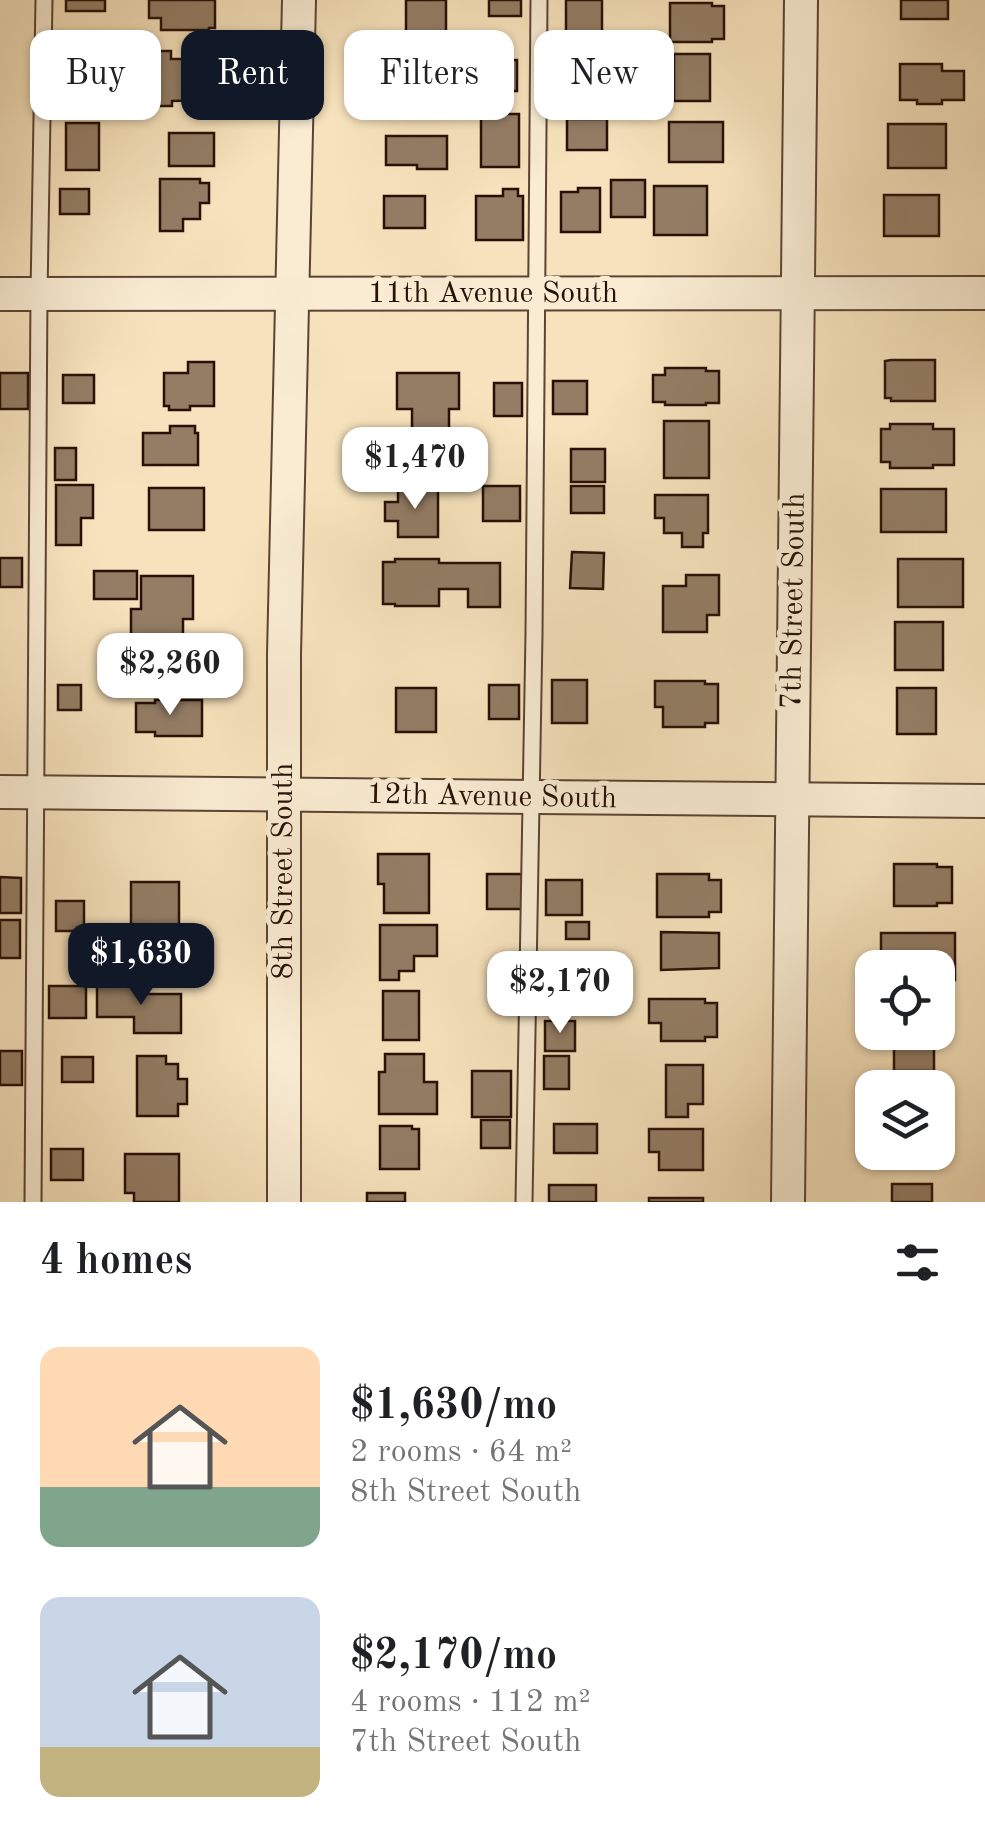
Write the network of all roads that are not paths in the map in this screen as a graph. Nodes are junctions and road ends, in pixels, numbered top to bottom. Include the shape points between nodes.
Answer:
1 (44, 0) edge
2 (299, 0) edge
3 (539, 0) edge
4 (801, 0) edge
5 (797, 292) junction
6 (0, 294) edge
7 (39, 294) junction
8 (292, 294) junction
9 (536, 294) junction
10 (985, 294) edge
11 (0, 792) edge
12 (36, 792) junction
13 (284, 794) junction
14 (530, 797) junction
15 (792, 800) junction
16 (985, 801) edge
17 (33, 1202) edge
18 (284, 1202) edge
19 (524, 1202) edge
20 (788, 1202) edge

1 - 7 lane
2 - 8 street, 8th Street South
3 - 9 lane
4 - 5 street, 7th Street South
5 - 9 street, 11th Avenue South
5 - 10 street, 11th Avenue South
5 - 15 street, 7th Street South
6 - 7 street, 11th Avenue South
7 - 8 street, 11th Avenue South
7 - 12 lane
8 - 9 street, 11th Avenue South
8 - 13 street, 8th Street South
9 - 14 lane
11 - 12 street, 12th Avenue South
12 - 13 street, 12th Avenue South
12 - 17 lane
13 - 14 street, 12th Avenue South
13 - 18 street, 8th Street South
14 - 15 street, 12th Avenue South
14 - 19 lane
15 - 16 street, 12th Avenue South
15 - 20 street, 7th Street South

